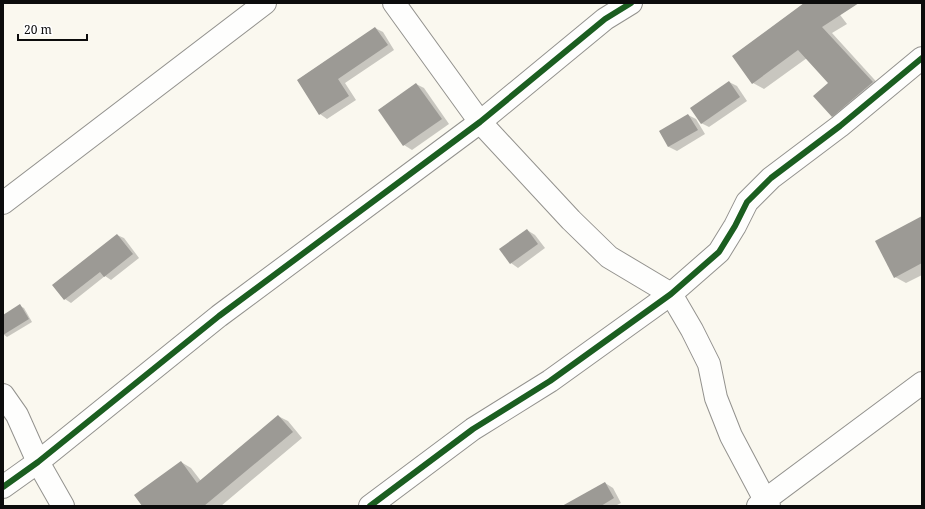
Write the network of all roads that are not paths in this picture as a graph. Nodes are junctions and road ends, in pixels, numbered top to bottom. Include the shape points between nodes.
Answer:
1 (265, 3) edge
2 (394, 3) edge
3 (631, 3) edge
4 (922, 58) edge
5 (480, 122) junction
6 (3, 203) edge
7 (671, 294) junction
8 (922, 383) edge
9 (3, 395) edge
10 (38, 462) junction
11 (3, 487) edge
12 (764, 504) edge
13 (64, 506) edge
14 (370, 506) edge

1 - 6 street
2 - 5 street
3 - 5 street via 605,19
4 - 7 street via 840,126 771,178 747,202 719,252
5 - 7 street via 609,257
5 - 10 street via 219,316
7 - 12 street via 709,364 716,398 731,436
7 - 14 street via 550,381 473,429
8 - 12 street
9 - 10 street via 17,415
10 - 11 street
10 - 13 street

